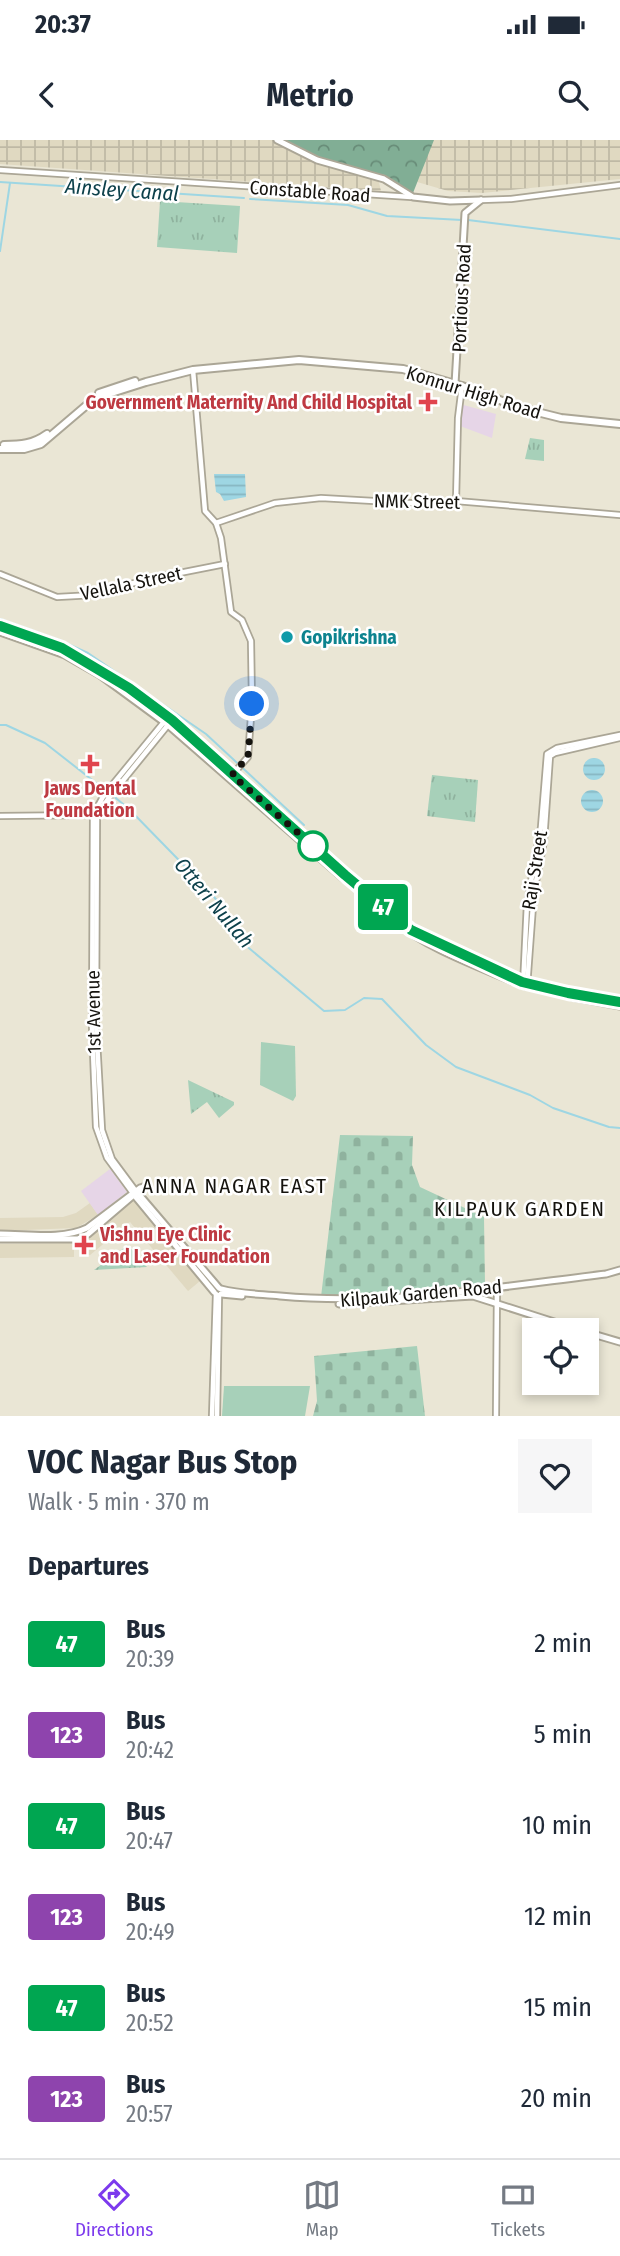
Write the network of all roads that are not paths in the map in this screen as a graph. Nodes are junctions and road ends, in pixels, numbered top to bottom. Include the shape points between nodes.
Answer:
1 (277, 140) edge
2 (0, 170) edge
3 (620, 185) edge
4 (413, 197) junction
5 (481, 200) junction
6 (450, 201) junction
7 (465, 213) junction
8 (299, 360) junction
9 (192, 370) junction
10 (459, 385) junction
11 (620, 422) edge
12 (0, 447) edge
13 (456, 501) junction
14 (620, 515) edge
15 (216, 523) junction
16 (225, 564) junction
17 (0, 574) edge
18 (0, 626) edge
19 (0, 632) edge
20 (168, 721) junction
21 (620, 737) edge
22 (232, 775) junction
23 (95, 815) junction
24 (0, 816) edge
25 (525, 985) junction
26 (620, 1004) edge
27 (143, 1187) dead end
28 (135, 1193) junction
29 (0, 1237) edge
30 (620, 1270) edge
31 (497, 1287) junction
32 (218, 1292) junction
33 (473, 1293) junction
34 (498, 1303) junction
35 (543, 1318) edge
36 (599, 1336) edge
37 (620, 1342) edge
38 (215, 1416) edge
39 (496, 1416) edge

1 - 4 main road via 317,160 384,179
2 - 4 street, Constable Road
3 - 5 street, Constable Road
4 - 6 main road, Constable Road
5 - 6 main road, Constable Road
5 - 7 main road
6 - 7 main road
7 - 10 main road, Portious Road
8 - 9 main road, Konnur High Road
8 - 10 main road, Konnur High Road via 403,369
8 - 12 main road via 201,365 146,378 95,395 37,441
9 - 12 main road, Konnur High Road via 102,396 41,444
9 - 15 street via 205,511
10 - 11 main road, Konnur High Road via 561,418
10 - 13 street
13 - 14 street, NMK Street
13 - 15 street, NMK Street via 427,504 321,498 275,503
15 - 16 street
16 - 17 street, Vellala Street via 94,595 57,597
16 - 22 street via 231,612 242,620 251,641 248,757
18 - 20 main road via 88,661
19 - 20 main road via 65,655
20 - 22 main road
20 - 23 street via 96,807
20 - 25 main road via 407,932
21 - 25 street, Raji Street via 557,748 549,755 527,903
22 - 25 main road via 411,930
23 - 24 street
23 - 28 street, 1st Avenue via 92,1027 96,1127 108,1160
25 - 26 main road
27 - 28 main road
28 - 29 main road via 78,1239
28 - 32 main road, 1st Avenue
30 - 31 main road, Kilpauk Garden Road
31 - 33 main road, Kilpauk Garden Road
31 - 34 street
32 - 33 main road, Kilpauk Garden Road via 320,1303
32 - 38 street
33 - 34 main road, Kilpauk Garden Road
34 - 35 main road, Kilpauk Garden Road
34 - 39 street
36 - 37 main road

